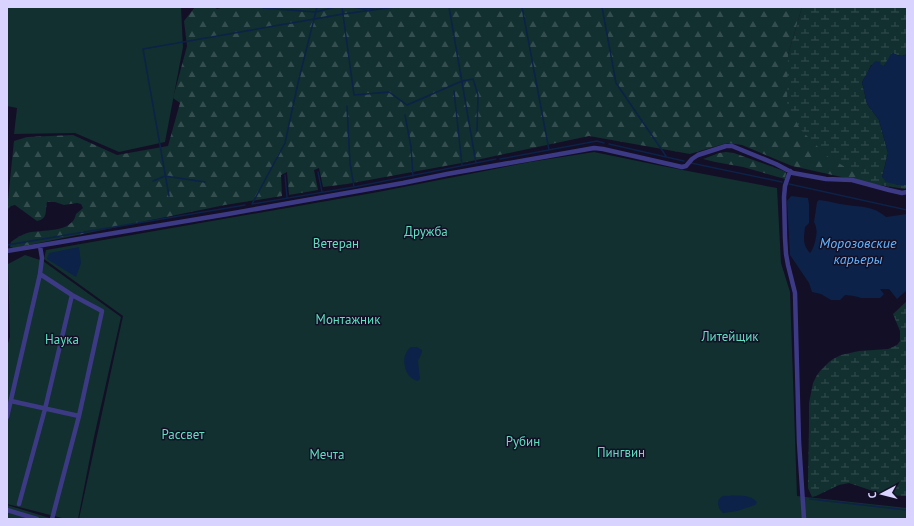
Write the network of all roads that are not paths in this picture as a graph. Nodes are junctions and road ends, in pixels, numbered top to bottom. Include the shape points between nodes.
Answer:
1 (790, 171) junction
2 (907, 192) edge
3 (40, 246) junction
4 (7, 251) edge
5 (40, 274) junction
6 (72, 295) junction
7 (11, 401) junction
8 (45, 409) junction
9 (79, 416) junction
10 (7, 417) edge
11 (19, 504) dead end
12 (8, 511) edge
13 (37, 519) edge
14 (52, 519) edge
15 (804, 519) edge

1 - 2 street via 826,179 852,180 902,193
1 - 3 street via 732,146 698,155 682,167 594,148
1 - 15 street via 784,197 788,265 796,292 799,442
3 - 4 street
3 - 5 street
5 - 6 street
5 - 7 street
6 - 8 street
6 - 9 street via 102,311
7 - 8 street
7 - 10 street
8 - 9 street
8 - 11 street
9 - 14 street
12 - 13 street

